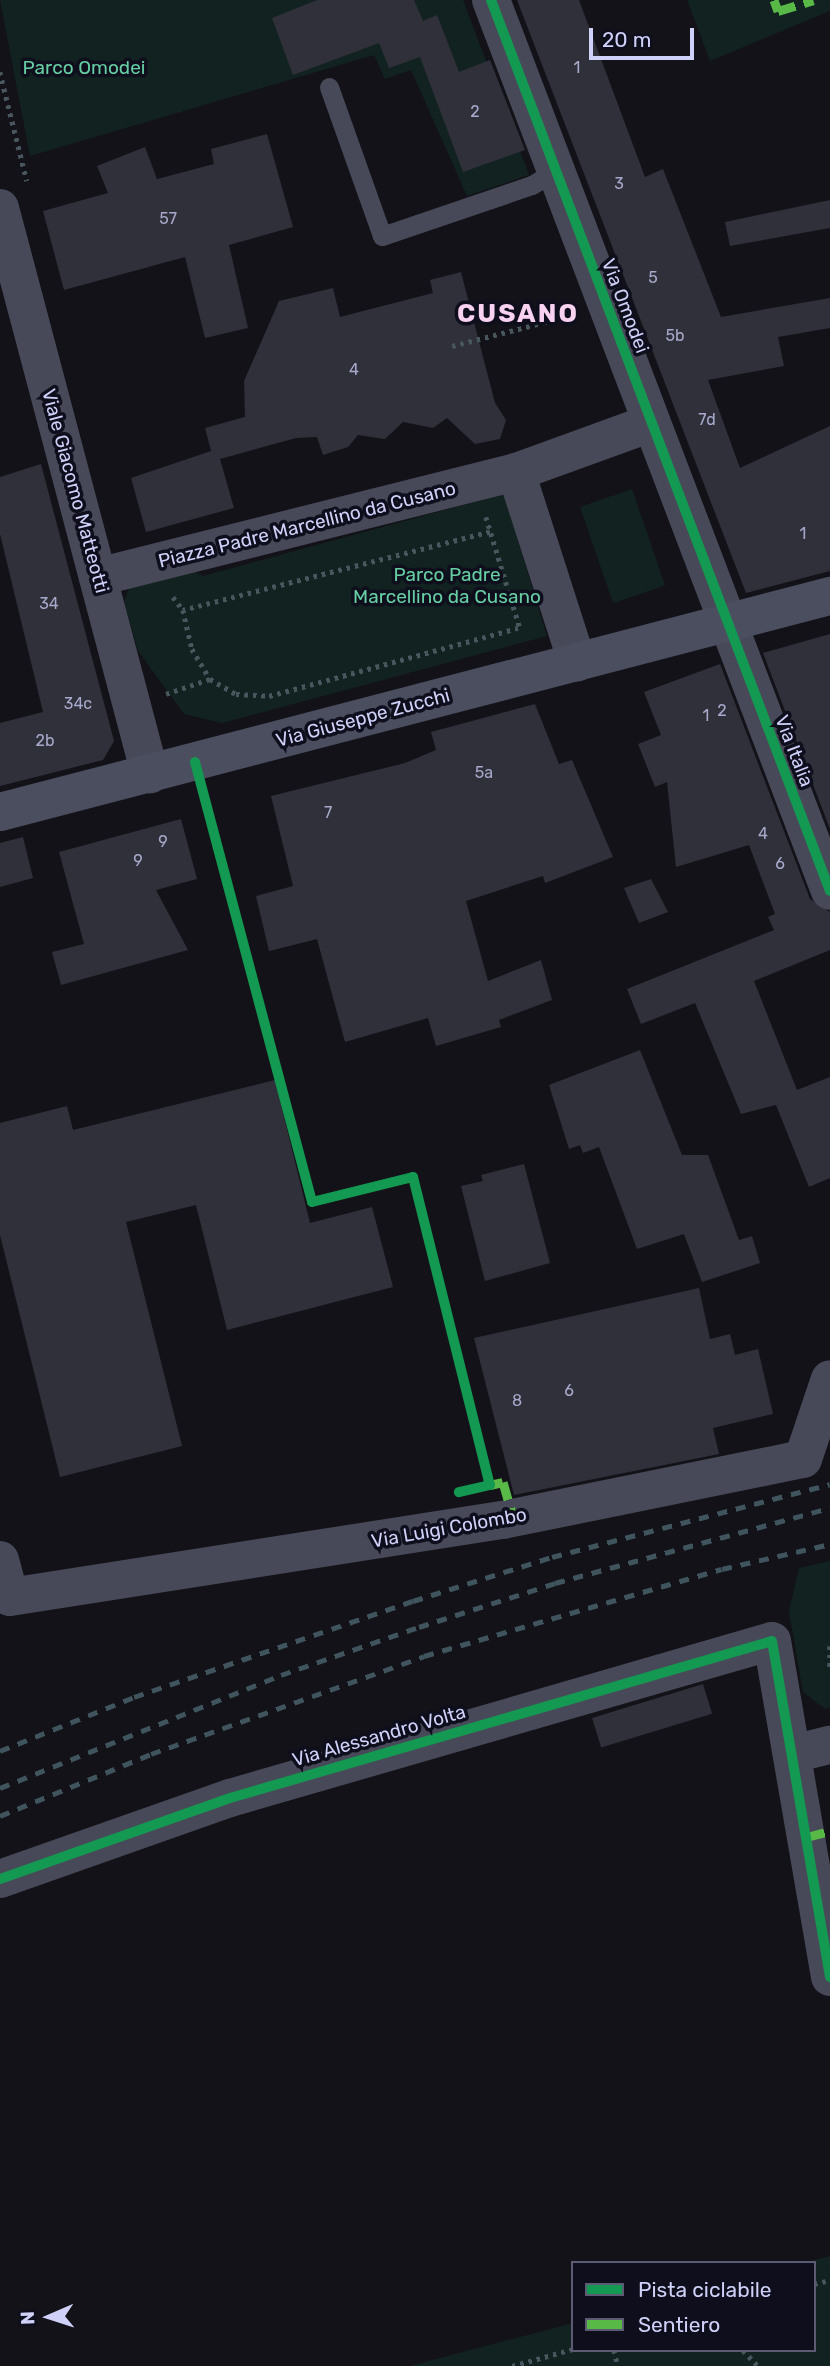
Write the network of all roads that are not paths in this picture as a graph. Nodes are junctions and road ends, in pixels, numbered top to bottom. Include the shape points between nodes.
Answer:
1 (491, 0) edge
2 (329, 87) dead end
3 (554, 171) junction
4 (0, 208) edge
5 (651, 423) junction
6 (516, 472) junction
7 (98, 577) junction
8 (830, 596) edge
9 (727, 624) junction
10 (578, 662) junction
11 (150, 774) junction
12 (0, 813) edge
13 (830, 891) edge
14 (830, 1379) edge
15 (4, 1581) edge
16 (830, 1745) edge
17 (793, 1754) junction
18 (0, 1880) edge
19 (830, 1977) edge

1 - 3 street, Via Omodei
2 - 3 lane via 382,236 533,185
3 - 5 street, Via Omodei
4 - 7 street, Viale Giacomo Matteotti
5 - 6 street, Piazza Padre Marcellino da Cusano
5 - 9 street, Via Omodei
6 - 7 street, Piazza Padre Marcellino da Cusano
6 - 10 street
7 - 11 street, Viale Giacomo Matteotti
8 - 9 street, Via Giuseppe Zucchi
9 - 10 street, Via Giuseppe Zucchi
9 - 13 street, Via Italia
10 - 11 street, Via Giuseppe Zucchi
11 - 12 street, Via Giuseppe Zucchi
14 - 15 street, Via Luigi Colombo via 803,1459 503,1520
16 - 17 street
17 - 18 street, Via Alessandro Volta via 772,1641 230,1798
17 - 19 street

